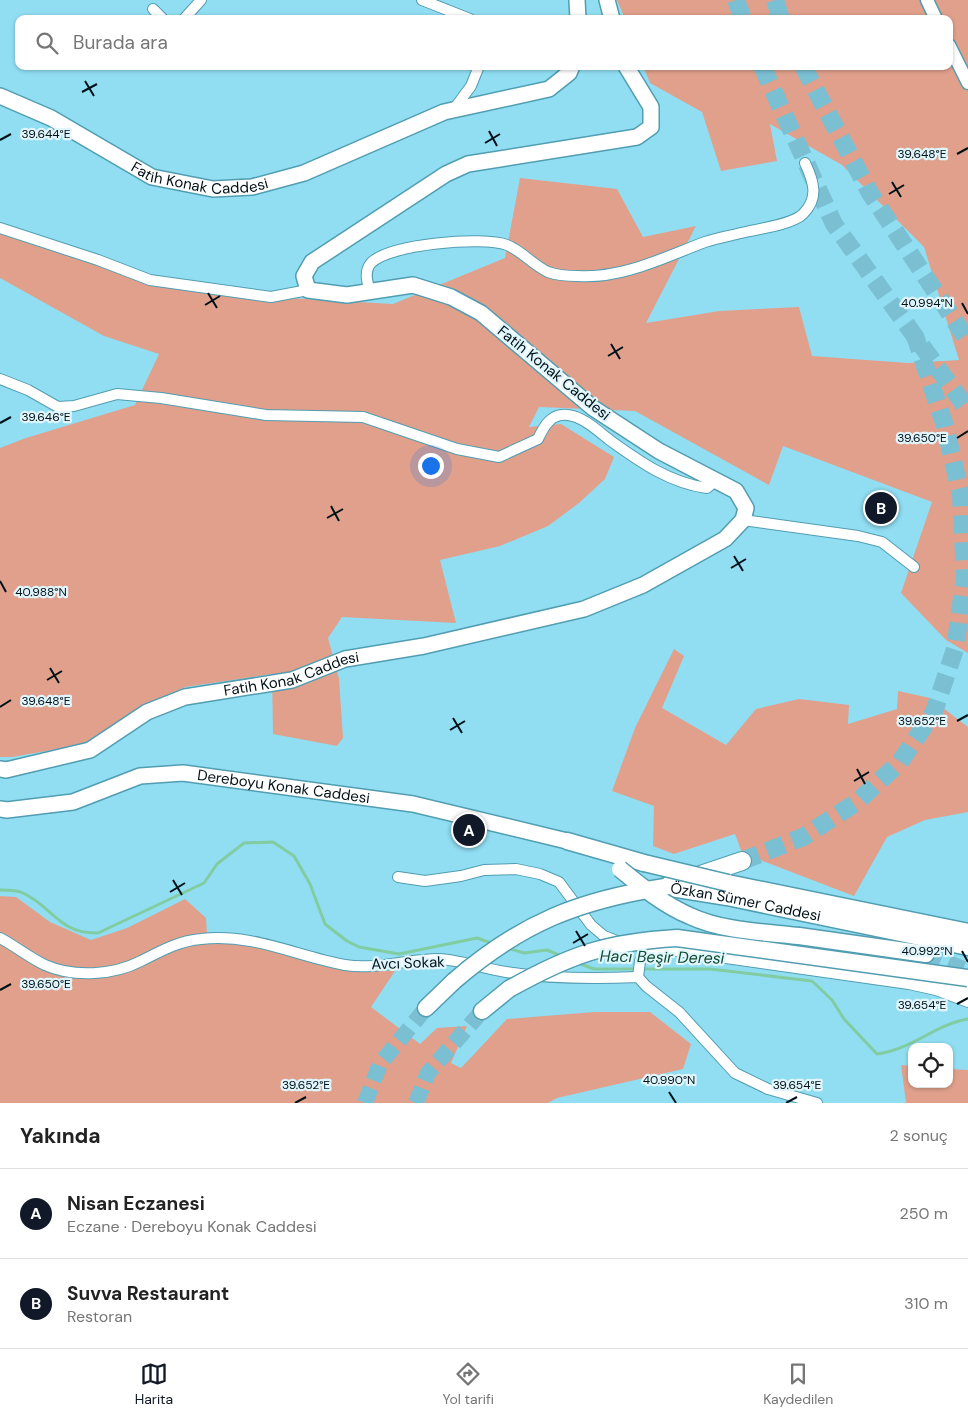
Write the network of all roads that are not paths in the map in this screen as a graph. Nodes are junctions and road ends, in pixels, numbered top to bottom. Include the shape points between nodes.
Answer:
1 (201, 0) edge
2 (422, 0) edge
3 (577, 0) edge
4 (607, 0) edge
5 (927, 0) edge
6 (153, 9) dead end
7 (159, 15) edge
8 (188, 15) edge
9 (460, 15) edge
10 (578, 15) edge
11 (611, 15) edge
12 (934, 15) edge
13 (953, 53) edge
14 (477, 70) edge
15 (570, 70) edge
16 (629, 70) edge
17 (968, 83) edge
18 (0, 96) edge
19 (454, 109) junction
20 (805, 163) dead end
21 (0, 228) edge
22 (308, 290) junction
23 (370, 291) junction
24 (0, 379) edge
25 (715, 481) junction
26 (743, 520) junction
27 (914, 567) dead end
28 (0, 769) edge
29 (0, 809) edge
30 (567, 841) junction
31 (742, 861) tunnel mouth
32 (398, 877) dead end
33 (665, 887) junction
34 (968, 932) edge
35 (0, 938) edge
36 (968, 947) edge
37 (651, 949) junction
38 (926, 954) tunnel mouth
39 (896, 968) junction
40 (638, 977) junction
41 (968, 978) edge
42 (968, 988) edge
43 (968, 1002) edge
44 (426, 1008) tunnel mouth
45 (482, 1011) tunnel mouth
46 (817, 1103) edge

1 - 8 street
2 - 9 street
3 - 10 main road
4 - 11 main road
5 - 12 street
6 - 7 street
13 - 17 street
14 - 19 street via 471,86
15 - 19 main road, Fatih Konak Caddesi via 549,89
16 - 22 main road via 652,107 651,127 637,137 468,164 312,262 304,276
18 - 19 main road, Fatih Konak Caddesi via 51,118 152,177 213,189 278,182
20 - 23 street via 815,194 802,216 707,242 651,263 618,272 579,277 548,272 506,244 466,241 402,248 383,254 370,264 366,278
21 - 22 street via 150,280 272,297
22 - 23 main road, Fatih Konak Caddesi via 347,295
23 - 25 main road, Fatih Konak Caddesi via 413,285 450,297 480,313 593,408 659,451
24 - 25 street via 58,407 117,394 266,415 363,417 457,449 499,457 538,439 553,417 568,415 585,422 668,477 707,488
25 - 26 main road, Fatih Konak Caddesi via 736,491 746,508
26 - 27 street via 882,542
26 - 28 main road, Fatih Konak Caddesi via 725,539 643,585 584,609 424,646 345,660 292,680 185,696 147,712 90,750
29 - 30 main road, Dereboyu Konak Caddesi via 73,802 140,776 183,773 413,804
30 - 34 main road, bridge via 728,883
30 - 38 main road, bridge via 620,869 691,917 748,930
31 - 33 highway
32 - 37 street via 425,881 484,870 516,869 540,874 559,882 604,936
33 - 36 main road, Özkan Sümer Caddesi
33 - 44 main road, Özkan Sümer Caddesi, bridge via 588,902 535,925 479,959
35 - 40 street, Avcı Sokak via 46,965 73,973 118,969 176,944 222,938 272,944 347,965 440,959 508,972 559,977
37 - 40 street via 640,961
37 - 43 street via 909,984
39 - 41 main road, bridge
39 - 42 highway, bridge via 938,983
39 - 45 main road, bridge via 677,938 636,940 572,956 509,989
40 - 46 street via 680,1012 735,1073 768,1089

